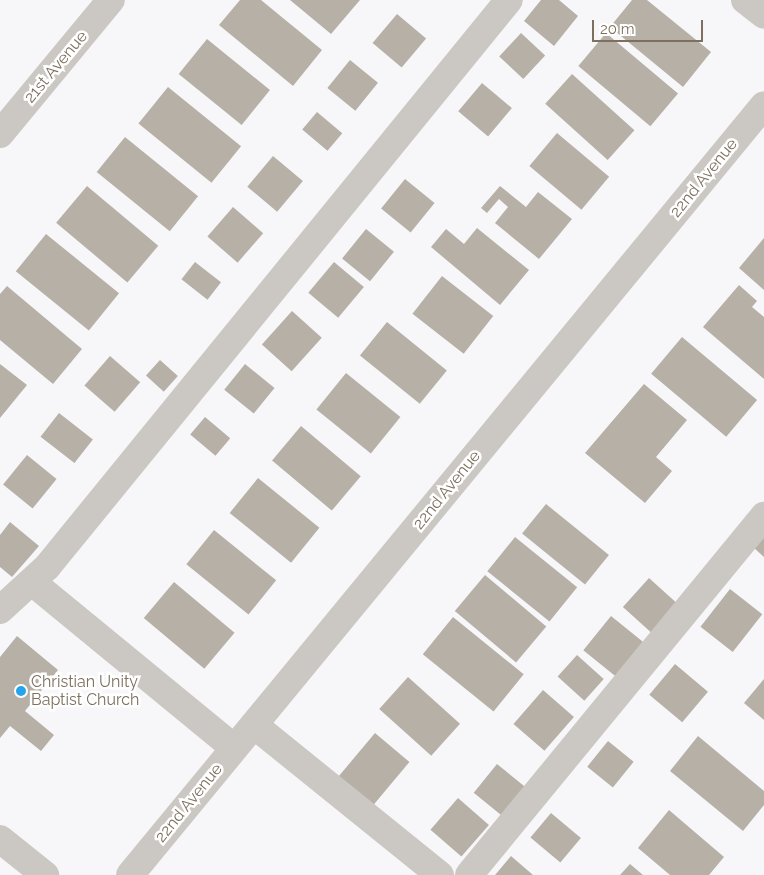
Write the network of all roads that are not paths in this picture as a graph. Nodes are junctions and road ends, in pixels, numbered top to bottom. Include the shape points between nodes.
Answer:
1 (111, 0) edge
2 (509, 0) edge
3 (746, 0) edge
4 (764, 15) edge
5 (764, 105) edge
6 (0, 134) edge
7 (764, 516) edge
8 (32, 582) junction
9 (0, 610) edge
10 (254, 725) junction
11 (234, 748) junction
12 (0, 839) edge
13 (44, 875) edge
14 (130, 875) edge
15 (440, 875) edge
16 (469, 875) edge

1 - 6 street, 21st Avenue
2 - 8 street
3 - 4 street
5 - 10 street, 22nd Avenue
7 - 16 street
8 - 9 street
8 - 11 street
10 - 11 street, 22nd Avenue
10 - 15 street
11 - 14 street, 22nd Avenue
12 - 13 street

